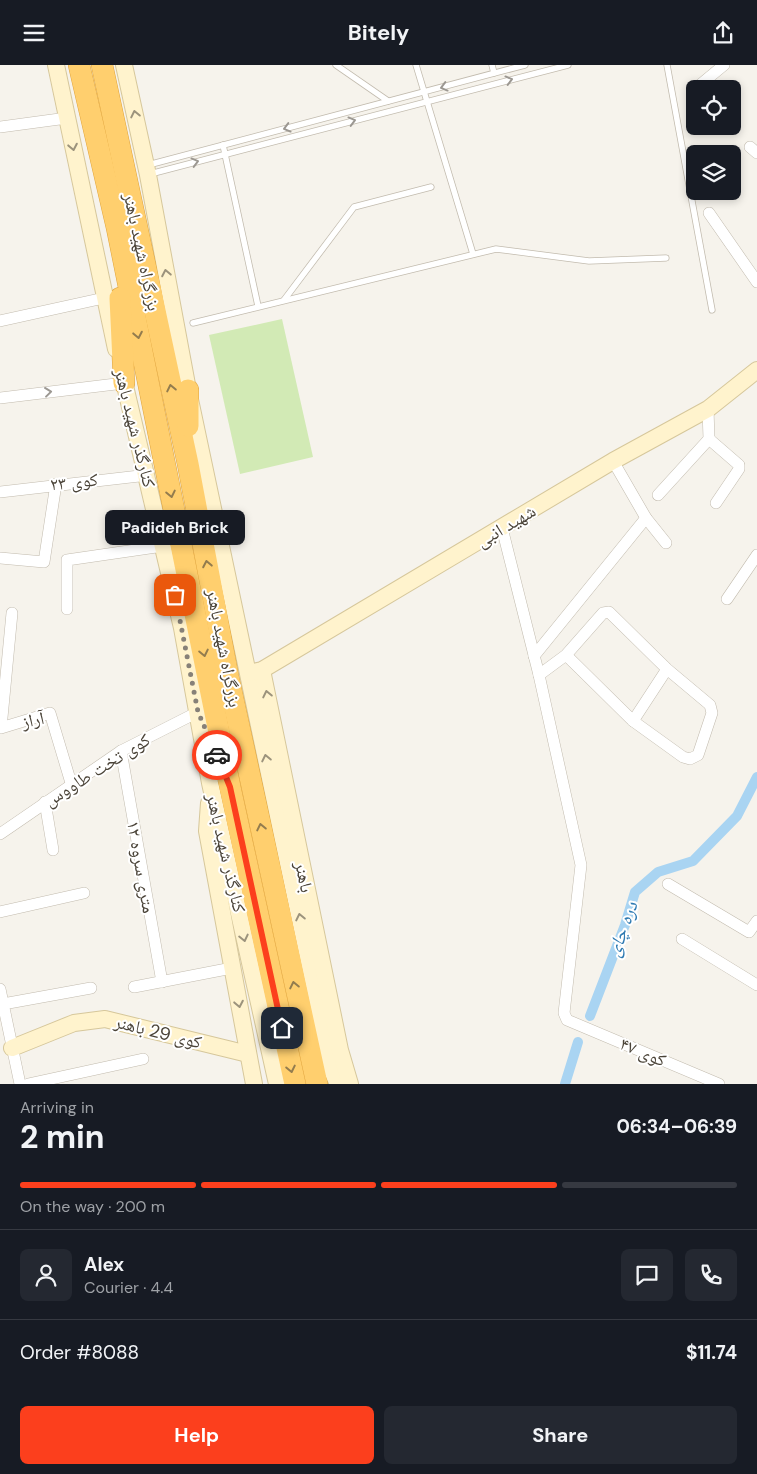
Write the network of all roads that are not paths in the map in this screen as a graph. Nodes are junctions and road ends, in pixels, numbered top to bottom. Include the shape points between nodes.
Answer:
1 (56, 65) edge
2 (79, 65) edge
3 (102, 65) edge
4 (124, 65) edge
5 (336, 65) edge
6 (416, 65) edge
7 (492, 65) edge
8 (525, 65) edge
9 (568, 65) edge
10 (667, 65) edge
11 (718, 67) edge
12 (494, 73) junction
13 (705, 80) edge
14 (423, 92) junction
15 (388, 101) junction
16 (426, 102) junction
17 (67, 118) junction
18 (0, 127) edge
19 (223, 145) junction
20 (225, 155) junction
21 (147, 170) junction
22 (117, 181) junction
23 (431, 187) dead end
24 (709, 213) dead end
25 (117, 228) junction
26 (473, 254) junction
27 (666, 258) dead end
28 (757, 282) edge
29 (104, 298) junction
30 (284, 300) junction
31 (258, 306) junction
32 (712, 310) dead end
33 (0, 321) edge
34 (193, 323) dead end
35 (757, 369) edge
36 (124, 383) junction
37 (188, 390) junction
38 (0, 398) edge
39 (708, 409) junction
40 (709, 439) junction
41 (613, 461) junction
42 (188, 464) junction
43 (148, 475) junction
44 (56, 484) junction
45 (0, 492) edge
46 (658, 495) dead end
47 (716, 503) dead end
48 (646, 518) junction
49 (502, 528) junction
50 (666, 543) dead end
51 (163, 546) junction
52 (757, 555) edge
53 (0, 558) edge
54 (726, 599) dead end
55 (67, 609) dead end
56 (12, 613) dead end
57 (566, 655) junction
58 (534, 656) junction
59 (668, 669) junction
60 (255, 671) junction
61 (539, 675) junction
62 (198, 712) junction
63 (634, 721) junction
64 (121, 751) junction
65 (71, 783) junction
66 (210, 783) junction
67 (230, 787) junction
68 (45, 802) junction
69 (0, 834) edge
70 (53, 850) dead end
71 (668, 884) dead end
72 (84, 893) dead end
73 (0, 912) edge
74 (757, 921) edge
75 (682, 939) dead end
76 (232, 968) junction
77 (162, 982) junction
78 (757, 985) edge
79 (134, 987) dead end
80 (90, 988) dead end
81 (0, 989) edge
82 (3, 1004) junction
83 (12, 1048) junction
84 (248, 1054) junction
85 (143, 1059) dead end
86 (20, 1084) edge
87 (28, 1084) edge
88 (254, 1084) edge
89 (278, 1084) edge
90 (294, 1084) edge
91 (317, 1084) edge
92 (338, 1084) edge
93 (350, 1084) edge
94 (719, 1084) edge

1 - 17 main road, کنارگذر شهید باهنر
2 - 22 highway, بزرگراه شهید باهنر
3 - 22 highway, بزرگراه شهید باهنر
21 -> 4 main road
5 - 15 lane
6 - 14 lane
7 - 12 lane
8 - 12 lane
16 -> 9 lane
10 - 32 lane
11 - 13 street
12 -> 14 lane
14 - 15 lane
14 - 16 lane
15 -> 19 lane
20 -> 16 lane
16 - 26 lane
17 - 18 street
17 -> 29 main road, کنارگذر شهید باهنر
19 - 20 lane
19 - 21 lane
21 -> 20 lane
20 - 31 lane
37 -> 21 main road
22 - 25 highway, بزرگراه شهید باهنر
42 -> 22 highway, بزرگراه شهید باهنر
23 - 30 lane via 354,207
24 - 28 street
25 - 36 highway
25 -> 67 highway, بزرگراه شهید باهنر
26 - 27 lane via 496,249 589,261
26 - 30 lane
29 - 33 street
29 - 36 main road, کنارگذر شهید باهنر
30 - 31 lane
31 - 34 lane
35 - 39 main road, شهید انبی
38 -> 36 street
36 - 43 main road, کنارگذر شهید باهنر
37 - 42 highway
37 - 60 main road
39 - 40 street
39 - 41 main road, شهید انبی
40 - 46 street
40 - 47 street via 739,465
41 - 48 street
41 - 49 main road, شهید انبی
91 -> 42 highway, بزرگراه شهید باهنر via 228,676
43 - 44 street, کوی ۲۳
43 - 51 main road, کنارگذر شهید باهنر
44 - 45 street, کوی ۲۳
44 - 53 street via 44,562
48 - 50 street
48 - 58 street
49 - 58 street
49 - 60 main road, شهید انبی
51 - 55 street via 68,560
51 - 62 main road, کنارگذر شهید باهنر
52 - 54 street
56 - 65 street, آراز via 1,728 50,713
57 - 59 street via 603,613 609,612
57 - 61 street
57 - 63 street
58 - 61 street
59 - 63 street
59 - 63 street via 712,709 698,755 690,759 683,757
92 -> 60 main road via 332,1071
93 -> 60 main road, باهنر
61 - 94 street, کوی ۴۷ via 581,865 564,1013 567,1020
62 - 64 street, کوی تخت طاووس
62 - 66 main road, کنارگذر شهید باهنر
62 - 67 street
64 - 65 street, کوی تخت طاووس
64 - 77 street, ۱۲ متری سروه
65 - 68 street, کوی تخت طاووس
66 - 76 main road via 207,831
66 -> 89 main road, کنارگذر شهید باهنر
67 -> 90 highway, بزرگراه شهید باهنر
68 - 69 street, کوی تخت طاووس
68 - 70 street
71 - 74 street via 749,933
72 - 73 street
75 - 78 street
76 - 77 street
76 -> 84 main road
77 - 79 street
80 - 82 street
81 - 82 street
82 - 83 street
83 - 84 main road, کوی 29 باهنر via 74,1023 105,1019
83 - 86 street
84 - 88 main road
85 - 87 street

